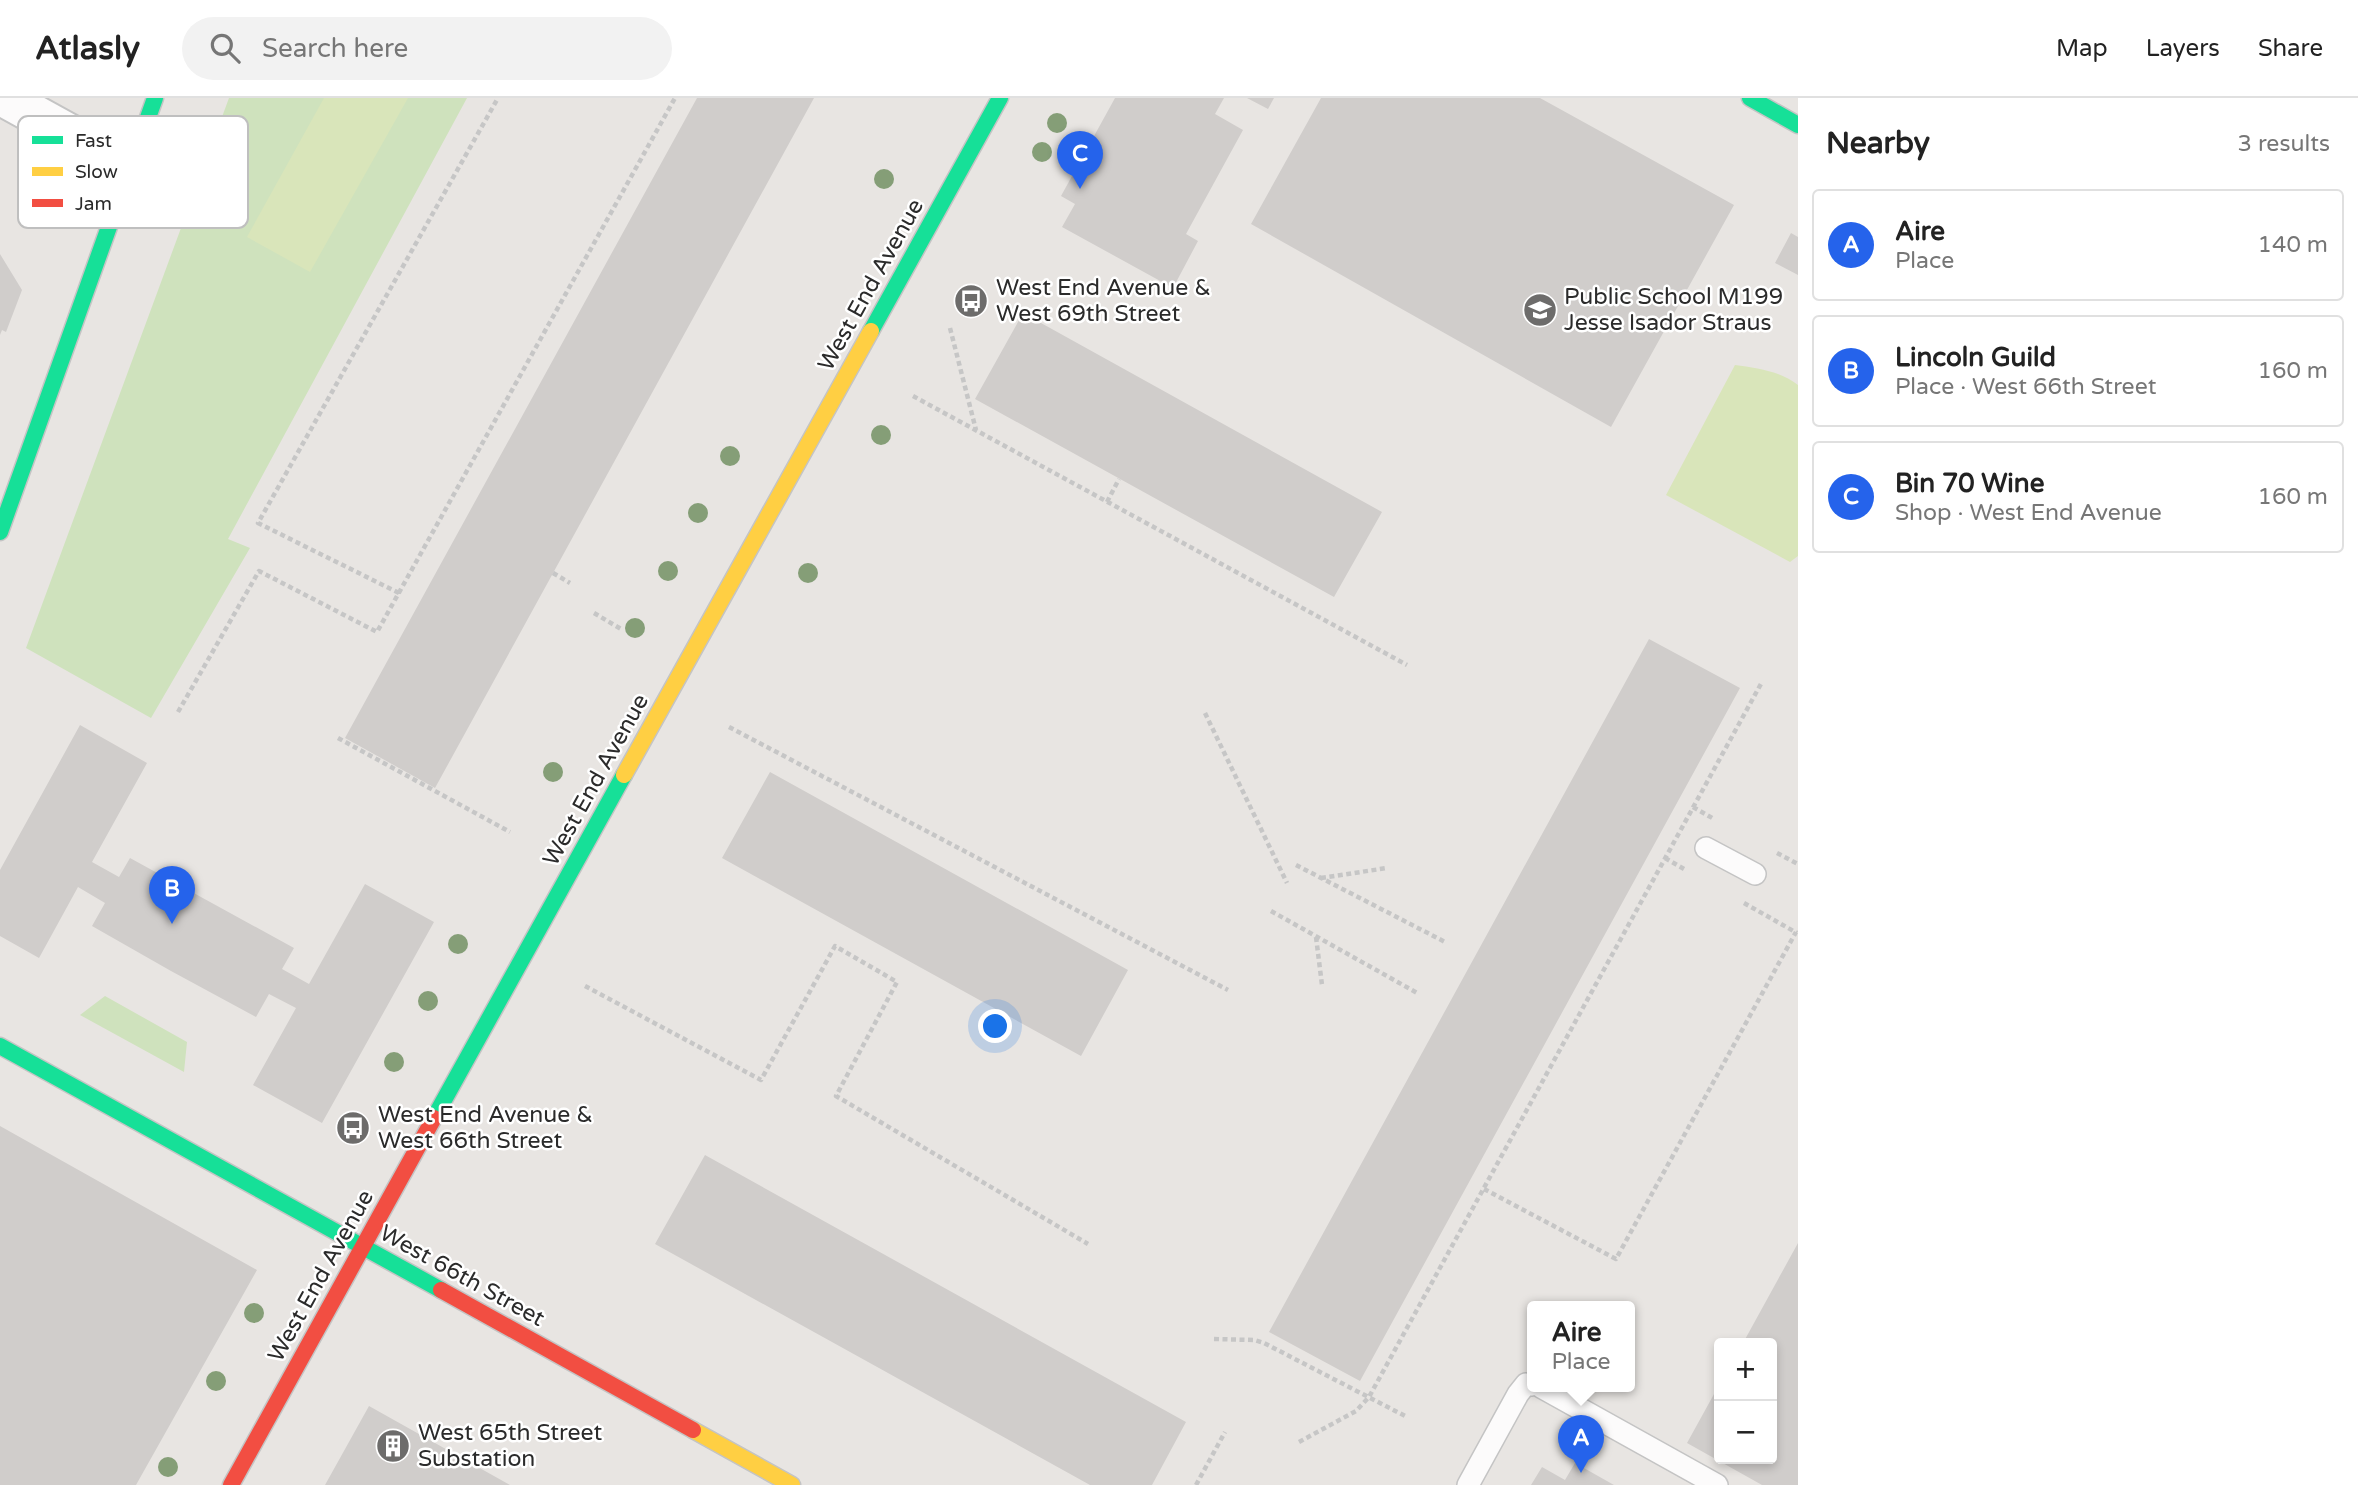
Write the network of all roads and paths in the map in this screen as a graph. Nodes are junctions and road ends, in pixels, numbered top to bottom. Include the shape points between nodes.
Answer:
1 (5, 98) edge
2 (155, 98) edge
3 (498, 98) edge
4 (675, 98) edge
5 (1000, 98) edge
6 (1749, 98) edge
7 (38, 116) edge
8 (148, 116) edge
9 (1798, 125) edge
10 (108, 228) edge
11 (950, 328) dead end
12 (913, 396) dead end
13 (976, 431) junction
14 (1119, 479) dead end
15 (1107, 502) junction
16 (0, 532) edge
17 (553, 573) dead end
18 (570, 583) dead end
19 (398, 593) junction
20 (594, 613) dead end
21 (621, 629) dead end
22 (1407, 665) dead end
23 (1762, 682) dead end
24 (178, 712) dead end
25 (1205, 713) dead end
26 (729, 727) dead end
27 (338, 738) dead end
28 (510, 832) dead end
29 (1706, 848) dead end
30 (1296, 865) dead end
31 (1387, 868) dead end
32 (1755, 874) dead end
33 (1320, 878) junction
34 (1287, 883) dead end
35 (1271, 911) dead end
36 (1796, 932) edge
37 (1316, 937) junction
38 (1447, 943) dead end
39 (1322, 985) dead end
40 (585, 986) dead end
41 (1228, 990) dead end
42 (1419, 993) dead end
43 (0, 1046) edge
44 (1484, 1189) junction
45 (1088, 1244) dead end
46 (362, 1247) junction
47 (1214, 1339) dead end
48 (1527, 1384) edge
49 (1550, 1392) edge
50 (1369, 1397) junction
51 (1407, 1418) dead end
52 (1225, 1432) dead end
53 (1299, 1442) dead end
54 (231, 1485) edge
55 (792, 1485) edge
56 (1196, 1485) edge
57 (1468, 1485) edge
58 (1717, 1485) edge

1 - 7 street
2 - 8 main road
3 - 19 path via 258,523
4 - 19 path
5 - 46 main road, West End Avenue
6 - 9 main road
10 - 16 main road
11 - 13 path
12 - 13 path
13 - 15 path
14 - 15 path
15 - 22 path
17 - 18 path
19 - 24 path via 377,632 259,571
20 - 21 path
23 - 44 path
25 - 34 path
26 - 41 path
27 - 28 path
29 - 32 lane
30 - 33 path
31 - 33 path
33 - 38 path
35 - 37 path
36 - 44 path via 1616,1259
37 - 39 path
37 - 42 path
40 - 45 path via 761,1080 835,946 897,982 836,1096
43 - 46 main road, West 66th Street
44 - 50 path
46 - 54 main road, West End Avenue
46 - 55 main road, West 66th Street
47 - 50 path via 1264,1343
48 - 57 lane
49 - 58 lane
50 - 51 path
50 - 53 path via 1356,1411
52 - 56 path

